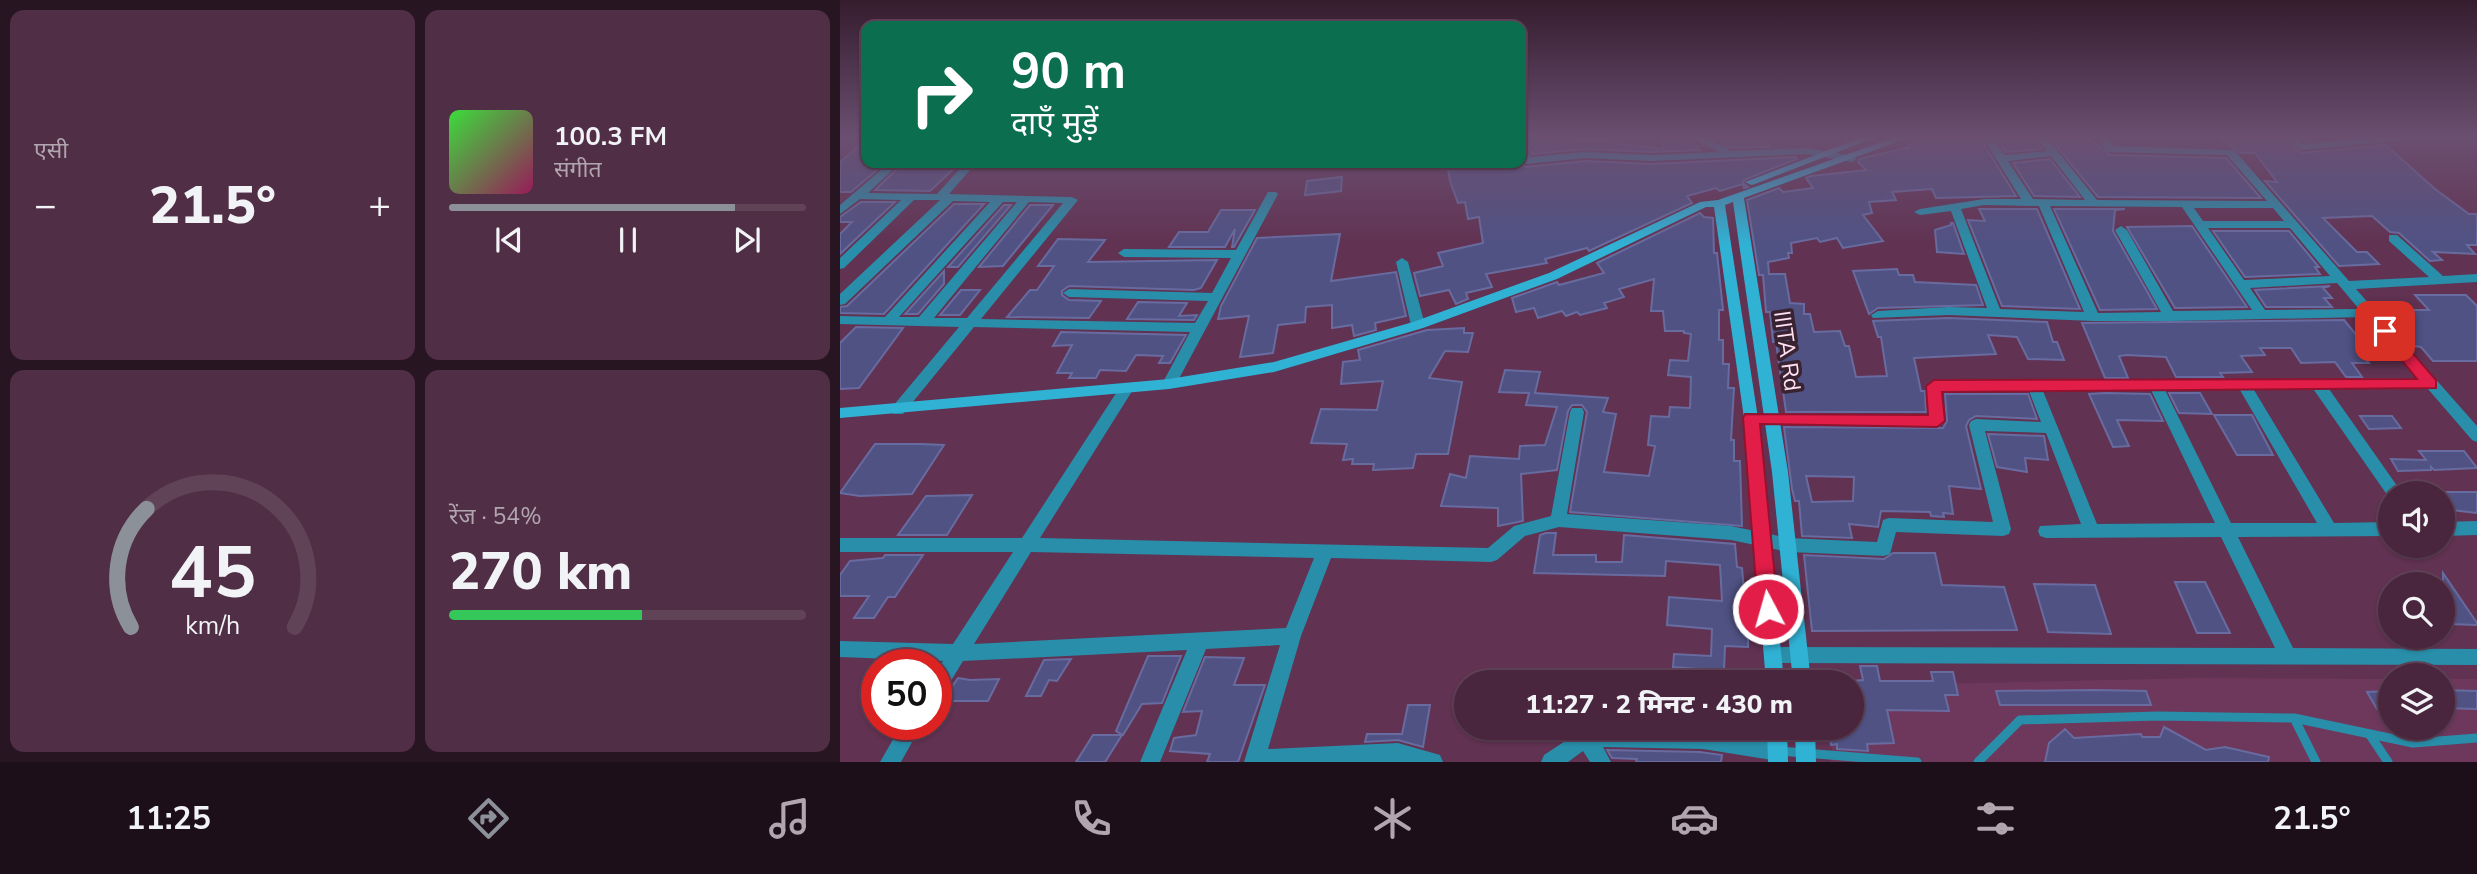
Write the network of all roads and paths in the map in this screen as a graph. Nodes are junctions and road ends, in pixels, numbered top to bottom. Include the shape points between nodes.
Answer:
1 (883, 174) edge
2 (963, 174) edge
3 (1775, 174) edge
4 (1806, 174) edge
5 (2011, 174) edge
6 (2070, 174) edge
7 (2250, 174) edge
8 (1272, 194) dead end
9 (1738, 195) junction
10 (858, 196) junction
11 (911, 197) junction
12 (944, 197) junction
13 (999, 199) junction
14 (1026, 199) junction
15 (2021, 202) junction
16 (1719, 203) junction
17 (2043, 203) junction
18 (2094, 203) junction
19 (2186, 205) junction
20 (2278, 205) junction
21 (1955, 207) junction
22 (840, 211) edge
23 (1920, 212) dead end
24 (2200, 224) junction
25 (2295, 225) junction
26 (2121, 230) dead end
27 (2393, 238) dead end
28 (1124, 254) dead end
29 (1240, 254) junction
30 (1402, 262) dead end
31 (840, 265) edge
32 (2477, 278) edge
33 (2439, 279) junction
34 (2345, 282) junction
35 (2242, 284) junction
36 (1069, 293) dead end
37 (1215, 297) junction
38 (840, 301) edge
39 (2370, 313) junction
40 (1996, 314) junction
41 (1878, 315) dead end
42 (2262, 315) junction
43 (2093, 317) junction
44 (2170, 317) junction
45 (840, 320) edge
46 (889, 320) junction
47 (922, 323) junction
48 (973, 323) junction
49 (1418, 325) junction
50 (1199, 328) junction
51 (1169, 384) junction
52 (2431, 384) junction
53 (2034, 386) junction
54 (2156, 386) junction
55 (2245, 386) junction
56 (2319, 386) junction
57 (1127, 388) junction
58 (898, 410) junction
59 (1577, 412) dead end
60 (840, 413) edge
61 (1751, 418) junction
62 (1772, 418) junction
63 (2051, 428) junction
64 (2477, 436) edge
65 (2385, 481) edge
66 (1559, 520) junction
67 (2477, 528) edge
68 (2378, 529) edge
69 (2455, 529) edge
70 (2228, 530) junction
71 (2330, 530) junction
72 (2046, 531) dead end
73 (2092, 531) junction
74 (1761, 540) junction
75 (840, 545) edge
76 (1027, 545) junction
77 (1788, 545) junction
78 (1325, 551) junction
79 (1293, 636) junction
80 (1200, 641) junction
81 (840, 649) edge
82 (958, 653) junction
83 (1773, 655) junction
84 (1800, 655) junction
85 (2477, 657) edge
86 (2289, 658) junction
87 (952, 663) edge
88 (1774, 670) edge
89 (1801, 670) edge
90 (2294, 718) junction
91 (2370, 735) junction
92 (2477, 738) edge
93 (903, 740) edge
94 (1582, 740) edge
95 (1588, 740) edge
96 (1707, 740) edge
97 (1779, 756) edge
98 (1806, 757) edge
99 (1254, 760) edge
100 (890, 762) edge
101 (1150, 762) edge
102 (1433, 762) edge
103 (1551, 762) edge
104 (1601, 762) edge
105 (1917, 762) edge
106 (1978, 762) edge
107 (2316, 762) edge
108 (2388, 762) edge

1 - 10 street
2 - 12 street
3 - 16 main road via 1726,192
4 - 9 main road
5 - 15 street via 2029,202
6 - 18 street
7 - 20 street
8 - 29 street
9 - 16 main road
9 - 62 main road, IIITA Rd
10 - 11 street
10 - 22 street
11 - 12 street
11 - 31 street
12 - 13 street
12 - 38 street
13 - 14 street
13 - 46 street
14 - 47 street
14 - 48 street via 1072,200
15 - 17 street
15 - 21 street
16 - 49 main road via 1704,204 1553,276
16 - 61 main road, IIITA Rd
17 - 18 street
17 - 43 street
18 - 19 street
19 - 20 street
19 - 24 street
20 - 25 street
21 - 23 street
21 - 40 street
24 - 25 street
24 - 35 street
25 - 34 street
26 - 44 street
27 - 33 street
28 - 29 street
29 - 37 street
30 - 49 street
32 - 33 street
33 - 34 street
34 - 35 street
34 - 39 street
35 - 42 street
36 - 37 street
37 - 50 street
39 - 42 street
39 - 52 street
40 - 41 street
40 - 43 street
42 - 44 street
43 - 44 street
45 - 46 street
46 - 47 street
47 - 48 street
48 - 50 street
48 - 58 street
49 - 51 main road via 1274,367
50 - 51 street
51 - 57 main road
52 - 56 street
52 - 64 street
53 - 54 street
53 - 62 street via 1934,386 1937,421
53 - 63 street
54 - 55 street
54 - 70 street
55 - 56 street
55 - 71 street
56 - 65 street
57 - 58 main road
57 - 76 street
58 - 60 main road
59 - 66 street
61 - 62 street
61 - 74 main road, IIITA Rd
62 - 77 main road, IIITA Rd
63 - 73 street
63 - 77 street via 1976,425 2003,529 1889,525 1884,548
66 - 74 street via 1731,533
66 - 78 street via 1520,531 1491,555
67 - 69 street
68 - 71 street
70 - 71 street
70 - 73 street
70 - 86 street
72 - 73 street
74 - 77 street
74 - 83 main road, IIITA Rd
75 - 76 street
76 - 78 street
76 - 82 street
77 - 84 main road, IIITA Rd
78 - 79 street
79 - 80 street
79 - 99 street
80 - 82 street
80 - 101 street
81 - 82 street
82 - 87 street
83 - 84 street
83 - 88 main road, IIITA Rd
84 - 86 street
84 - 89 main road, IIITA Rd
85 - 86 street
90 - 91 lane
90 - 106 lane via 2020,720
90 - 107 lane
91 - 92 lane via 2413,743
91 - 108 lane
93 - 100 street
94 - 103 street
95 - 104 street
96 - 97 street
97 - 98 lane
98 - 105 lane
99 - 102 street via 1398,753

